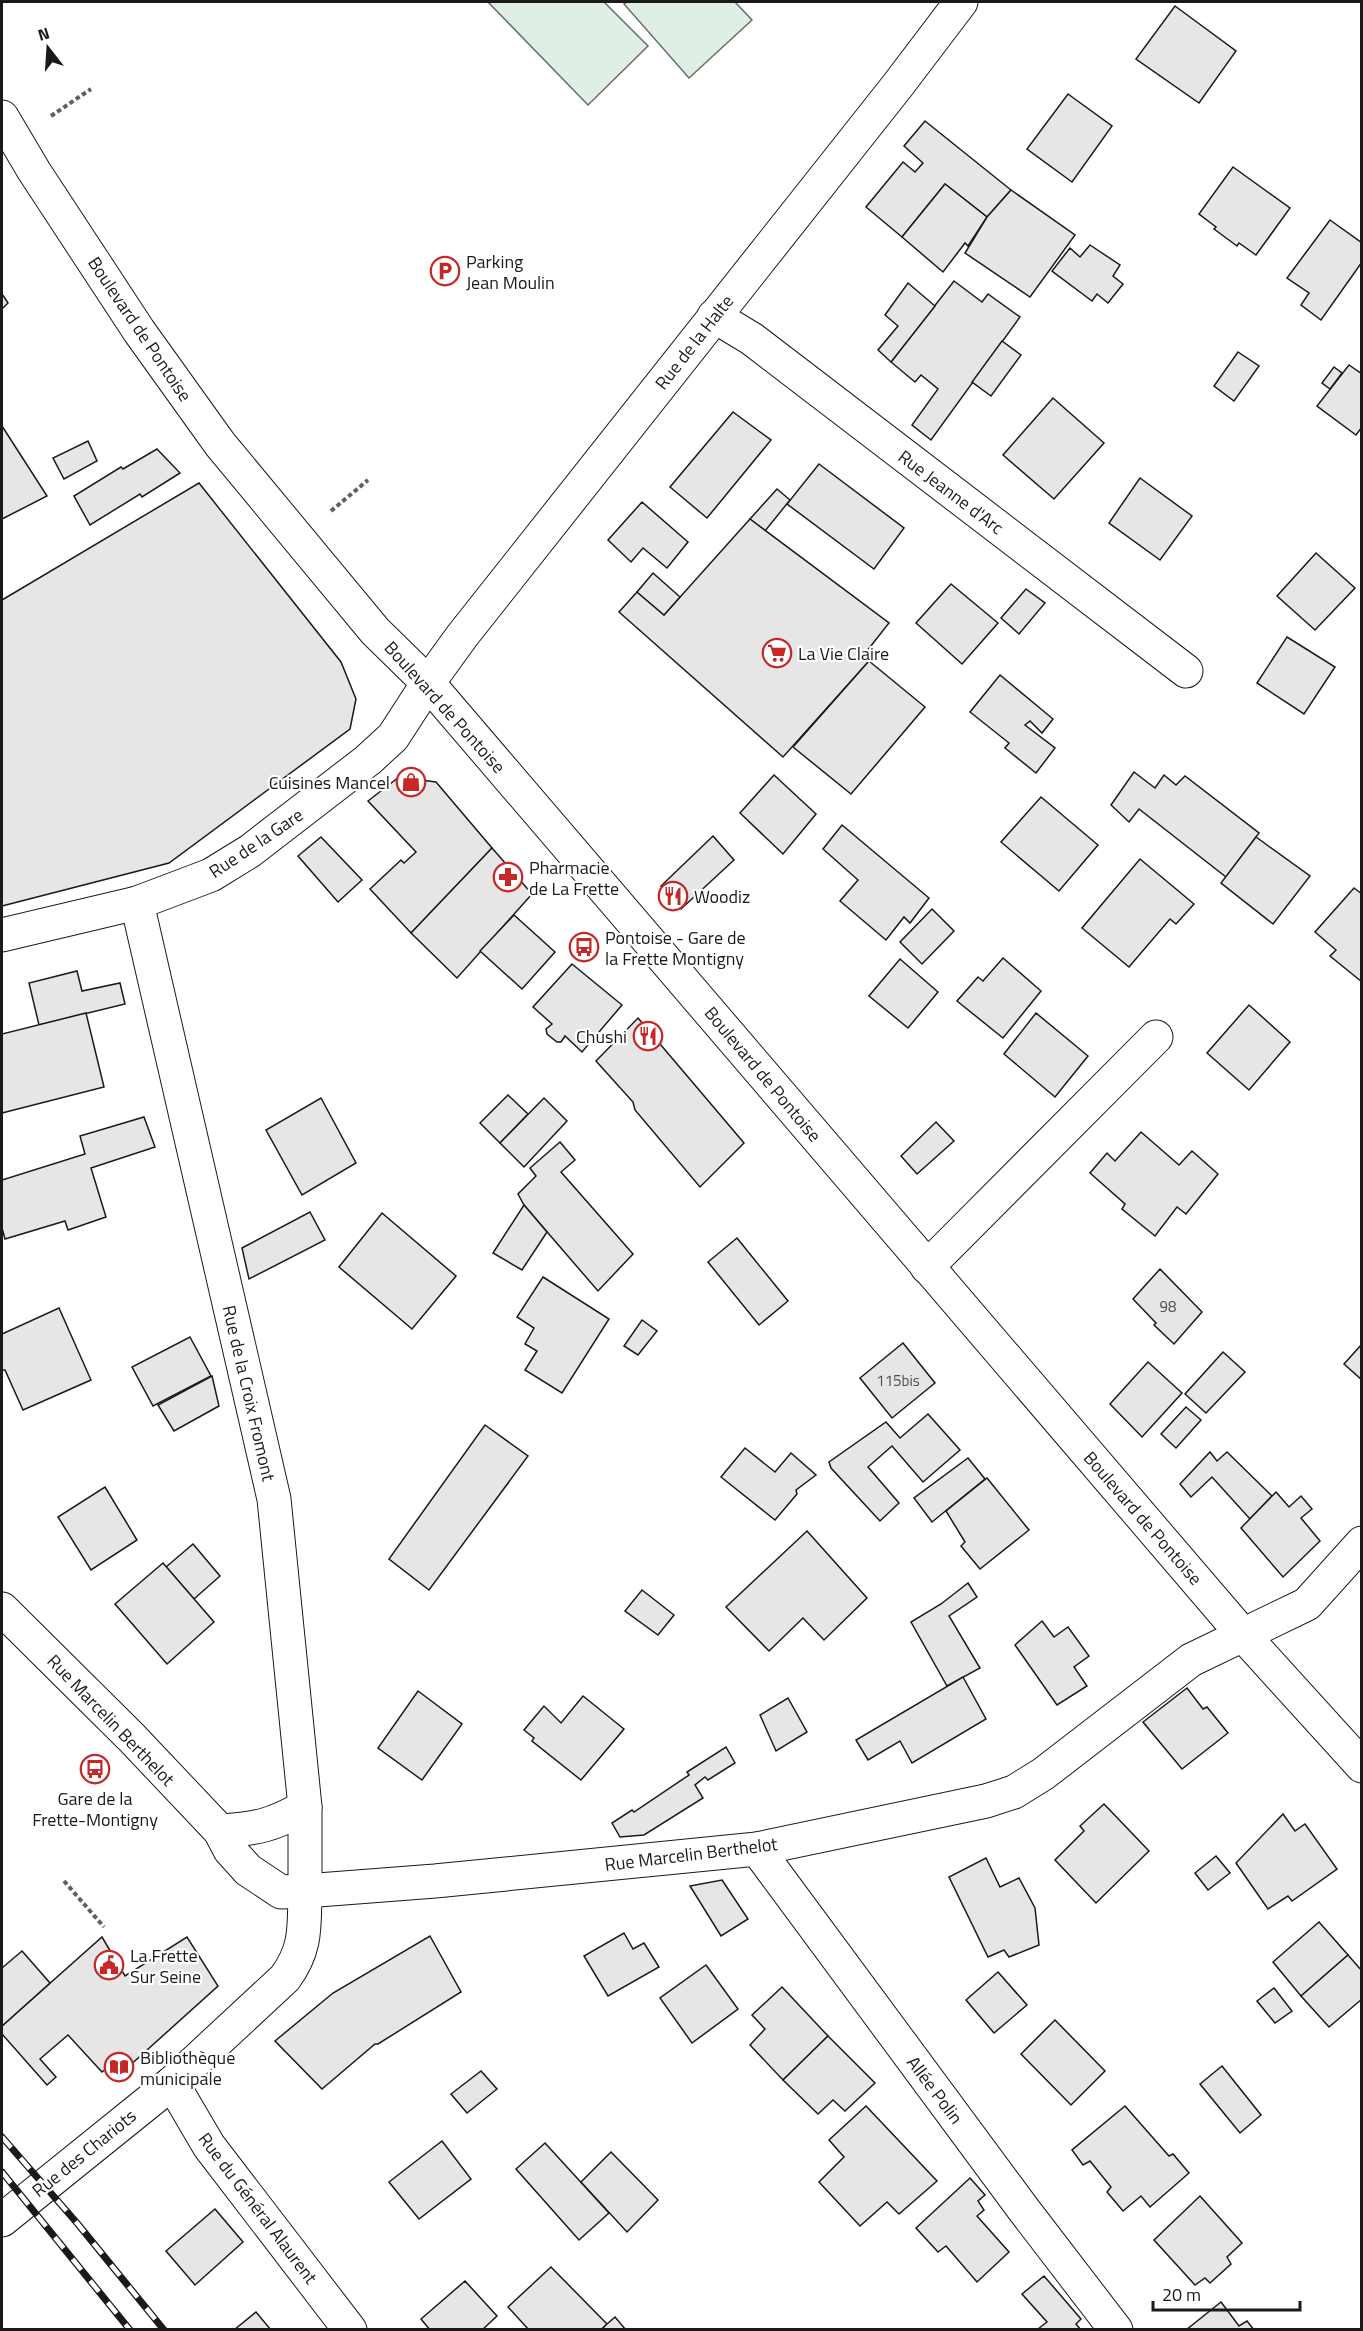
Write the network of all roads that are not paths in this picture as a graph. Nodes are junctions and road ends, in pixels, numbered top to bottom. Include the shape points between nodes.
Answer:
1 (961, 2) edge
2 (2, 117) edge
3 (714, 316) junction
4 (1186, 671) dead end
5 (428, 682) junction
6 (137, 903) junction
7 (2, 935) edge
8 (1156, 1037) dead end
9 (927, 1268) junction
10 (1362, 1543) edge
11 (2, 1609) edge
12 (1244, 1636) junction
13 (1362, 1766) edge
14 (305, 1807) junction
15 (220, 1831) junction
16 (757, 1849) junction
17 (305, 1891) junction
18 (172, 2083) junction
19 (2, 2220) edge
20 (350, 2330) edge
21 (1116, 2330) edge

1 - 3 street, Rue de la Halte
2 - 5 street, Boulevard de Pontoise via 139,331 220,444 375,631
3 - 4 street, Rue Jeanne d'Arc via 752,339
3 - 5 street, Rue de la Halte
5 - 6 street, Rue de la Gare via 393,737 289,823 211,875
5 - 9 street, Boulevard de Pontoise
6 - 7 street, Rue de la Gare
6 - 14 street, Rue de la Croix Fromont via 273,1499
8 - 9 street
9 - 12 street, Boulevard de Pontoise
10 - 12 street, Rue Marcelin Berthelot via 1307,1604
11 - 15 street, Rue Marcelin Berthelot
12 - 13 street, Boulevard de Pontoise
12 - 16 street, Rue Marcelin Berthelot via 1191,1660 1014,1792
14 - 15 street via 280,1821 253,1829
14 - 17 street, Rue de la Croix Fromont
15 - 17 street, Rue Marcelin Berthelot via 248,1870 281,1892
16 - 17 street, Rue Marcelin Berthelot
16 - 21 street, Allée Polin
17 - 18 street, Rue des Chariots via 303,1941 297,1962 285,1978
18 - 19 street, Rue des Chariots
18 - 20 street, Rue du Général Alaurent via 209,2145

